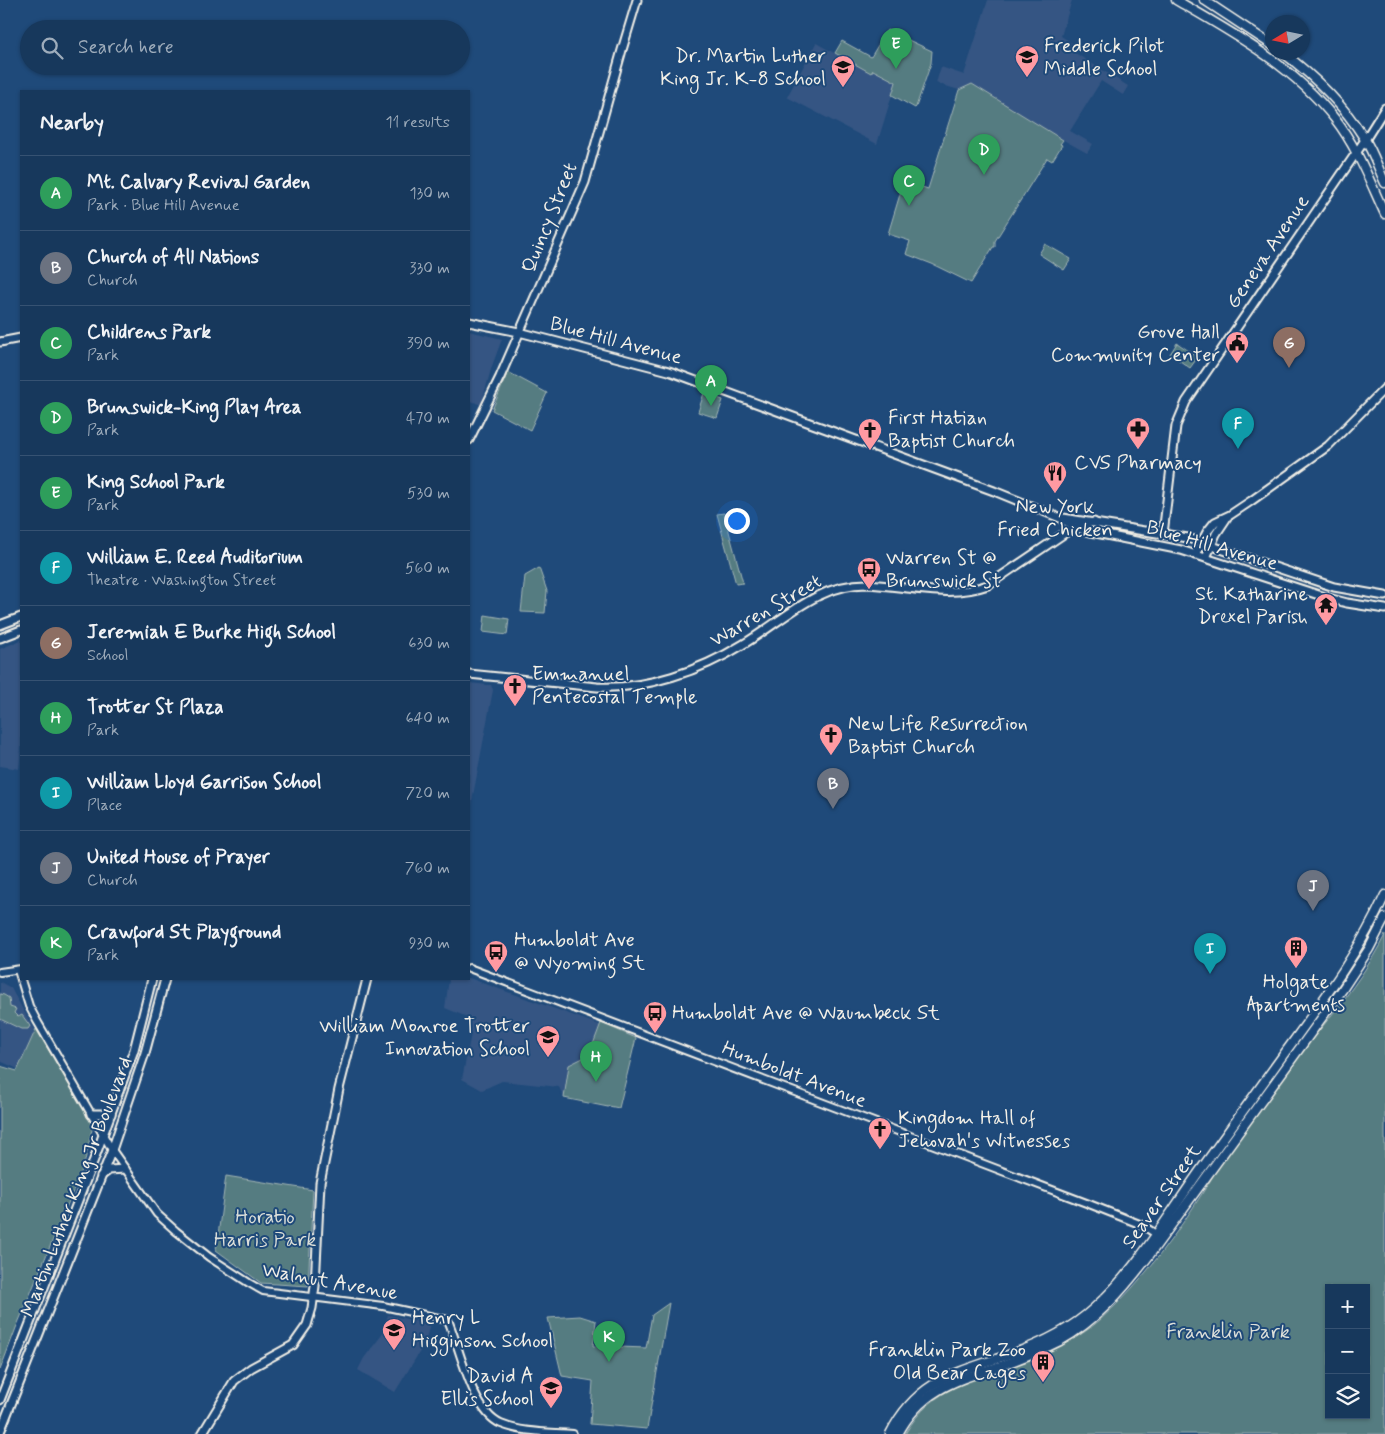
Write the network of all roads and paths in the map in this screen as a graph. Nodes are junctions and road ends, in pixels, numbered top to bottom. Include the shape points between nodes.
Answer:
1 (638, 0) edge
2 (1176, 0) edge
3 (1204, 0) edge
4 (1265, 40) edge
5 (1292, 60) edge
6 (1385, 108) edge
7 (1366, 140) junction
8 (1356, 152) junction
9 (1385, 183) edge
10 (1385, 214) edge
11 (470, 322) edge
12 (519, 332) junction
13 (20, 338) edge
14 (0, 342) edge
15 (1385, 388) edge
16 (470, 438) edge
17 (1230, 515) junction
18 (1060, 518) junction
19 (1094, 522) junction
20 (1075, 527) junction
21 (1163, 534) junction
22 (1201, 542) junction
23 (1211, 545) junction
24 (1195, 554) junction
25 (1206, 558) junction
26 (1385, 596) edge
27 (1385, 609) edge
28 (20, 617) edge
29 (0, 625) edge
30 (20, 630) edge
31 (0, 638) edge
32 (470, 674) edge
33 (1385, 895) edge
34 (1385, 918) edge
35 (470, 968) edge
36 (19, 969) edge
37 (0, 972) edge
38 (22, 980) edge
39 (152, 980) edge
40 (165, 980) edge
41 (366, 980) edge
42 (91, 1114) junction
43 (111, 1114) junction
44 (103, 1135) junction
45 (112, 1150) junction
46 (125, 1169) junction
47 (100, 1176) junction
48 (1159, 1236) junction
49 (313, 1297) junction
50 (0, 1400) edge
51 (0, 1432) edge
52 (202, 1434) edge
53 (573, 1434) edge
54 (890, 1434) edge
55 (898, 1434) edge

1 - 12 main road, Quincy Street via 585,182
2 - 8 main road via 1241,38 1300,82 1335,119
3 - 4 main road
5 - 7 main road via 1329,93
6 - 7 main road, Geneva Avenue
7 - 8 main road, Geneva Avenue
7 - 9 main road
8 - 10 main road
8 - 21 main road, Geneva Avenue via 1180,413
11 - 12 main road, Blue Hill Avenue
12 - 16 main road, Quincy Street
12 - 18 main road, Blue Hill Avenue via 669,371
13 - 14 main road
15 - 17 main road via 1328,446
17 - 22 main road via 1215,522
17 - 23 main road via 1221,524
18 - 19 main road, Blue Hill Avenue
18 - 20 main road, Blue Hill Avenue
19 - 20 main road, Warren Street
19 - 21 main road, Blue Hill Avenue
20 - 24 main road, Blue Hill Avenue
20 - 32 main road, Warren Street via 983,587 957,592 857,584 834,589 795,608 722,657 640,685 597,687
21 - 22 main road, Blue Hill Avenue
22 - 23 main road, Blue Hill Avenue
22 - 24 main road
23 - 25 main road
23 - 26 main road, Blue Hill Avenue via 1334,587
24 - 25 main road, Blue Hill Avenue
25 - 27 main road, Blue Hill Avenue via 1328,598
28 - 29 main road
30 - 31 main road
33 - 48 main road, Seaver Street via 1343,970
34 - 48 main road, Seaver Street via 1345,985
35 - 48 street, Humboldt Avenue via 1142,1225
36 - 37 street, Walnut Avenue
38 - 42 street, Walnut Avenue via 36,1021
39 - 43 main road, Martin Luther King Jr Boulevard via 134,1050
40 - 45 main road, Martin Luther King Jr Boulevard via 145,1053
41 - 49 main road via 320,1183
42 - 43 main road
42 - 44 street, Walnut Avenue
43 - 44 main road, Martin Luther King Jr Boulevard
44 - 45 street, Walnut Avenue
44 - 50 main road, Martin Luther King Jr Boulevard
45 - 46 street, Walnut Avenue
45 - 47 main road, Martin Luther King Jr Boulevard
46 - 47 main road via 109,1170
46 - 49 street, Walnut Avenue via 157,1214 209,1257 263,1290
47 - 51 main road, Martin Luther King Jr Boulevard
48 - 54 main road, Seaver Street via 1101,1302 1081,1319 1026,1349 936,1382 909,1405
48 - 55 main road, Seaver Street via 1124,1288 1088,1323 1030,1354 941,1388 915,1408
49 - 52 main road via 307,1325 297,1342 234,1381
49 - 53 street, Walnut Avenue via 384,1306 448,1320 469,1381 490,1415 499,1423 514,1428

